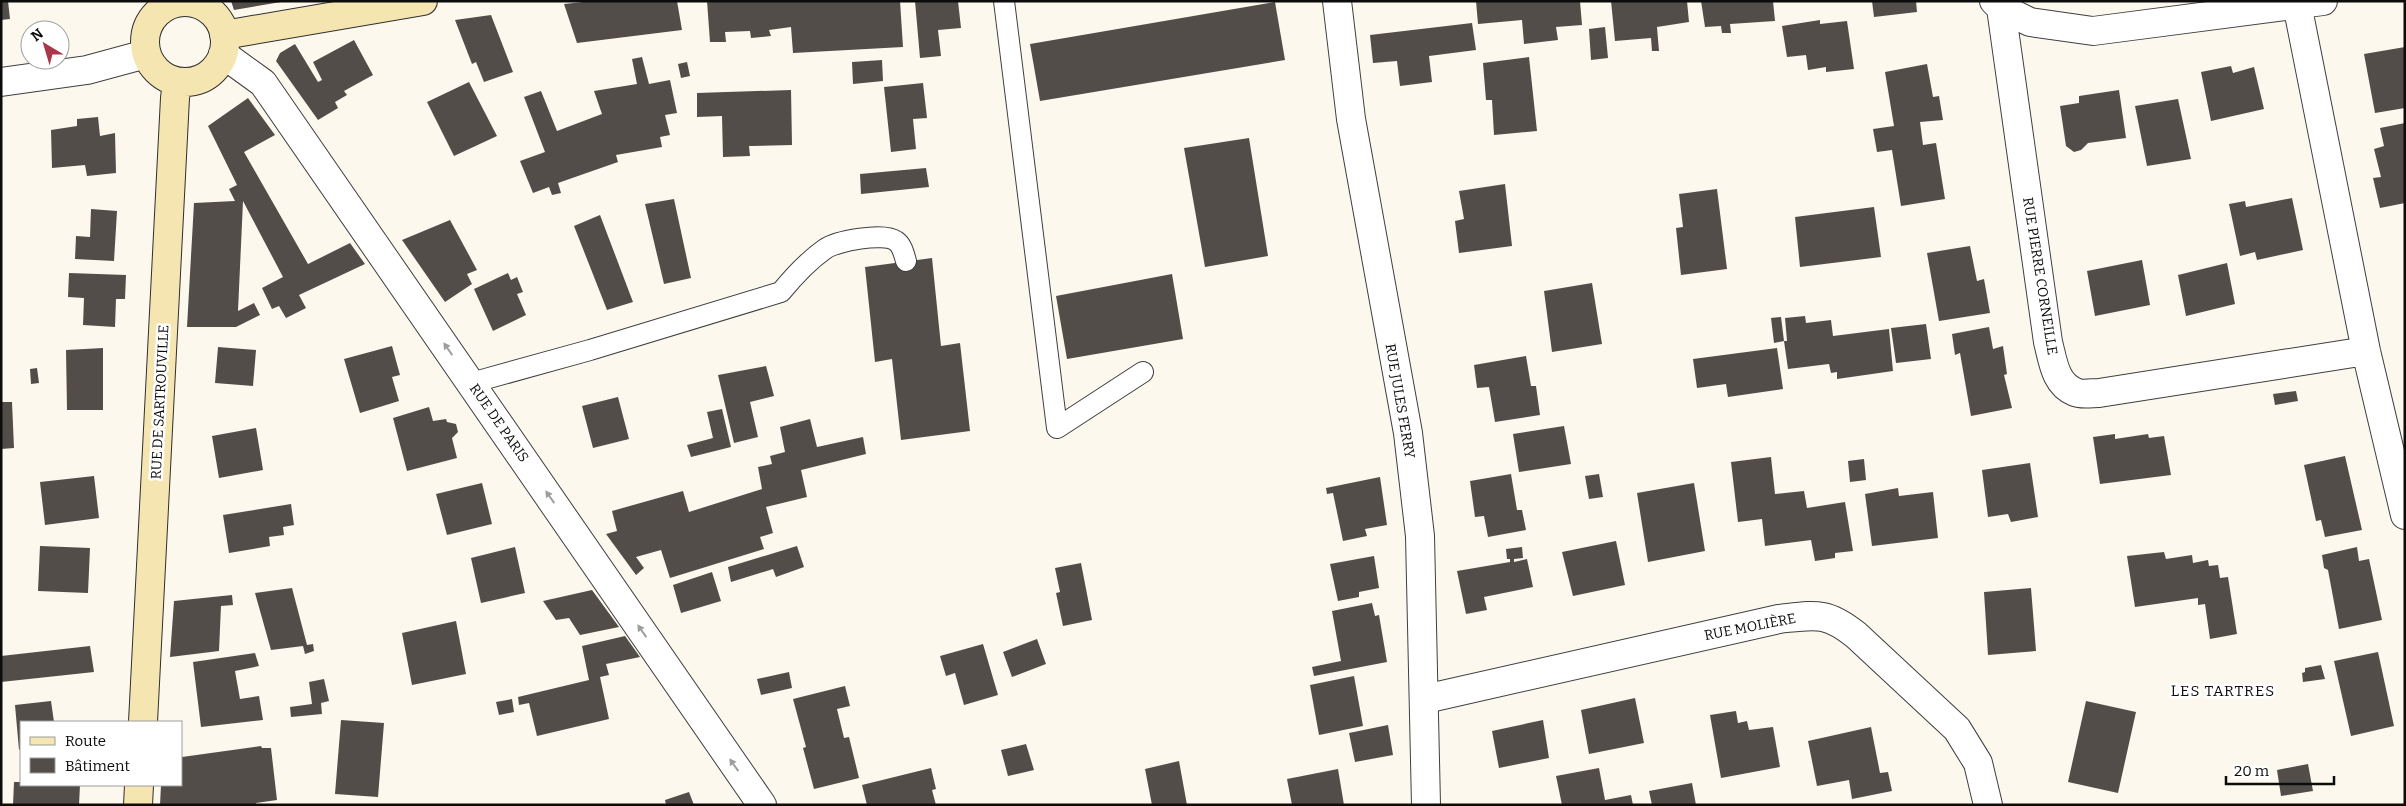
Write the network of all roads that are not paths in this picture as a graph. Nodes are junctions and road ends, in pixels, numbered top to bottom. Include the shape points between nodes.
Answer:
1 (423, 1) edge
2 (1004, 1) edge
3 (1337, 1) edge
4 (185, 2) edge
5 (2310, 3) edge
6 (1998, 5) edge
7 (223, 44) junction
8 (146, 54) junction
9 (1, 82) edge
10 (177, 82) junction
11 (906, 261) dead end
12 (2366, 351) junction
13 (1143, 372) dead end
14 (471, 383) junction
15 (2405, 515) edge
16 (1425, 699) junction
17 (143, 721) edge
18 (140, 786) edge
19 (138, 805) edge
20 (762, 805) edge
21 (1426, 805) edge
22 (1988, 805) edge

1 - 7 main road
2 - 13 lane via 1057,428
3 - 16 street, RUE JULES FERRY via 1351,119 1408,433 1420,536
4 - 7 main road via 201,6 214,15
4 - 8 main road via 166,7 152,19 145,37
5 - 6 street via 2093,31 2030,22
5 - 12 street
6 - 12 street, RUE PIERRE CORNEILLE via 2048,342 2061,382 2076,393 2099,393
7 - 10 main road via 213,71 190,82
14 -> 7 street, RUE DE PARIS via 263,83
8 - 9 street via 87,70
8 - 10 main road via 158,73
10 - 17 main road, RUE DE SARTROUVILLE
11 - 14 lane via 895,240 882,237 844,243 827,248 800,270 781,292
12 - 15 street
20 -> 14 street, RUE DE PARIS
16 - 21 street, RUE JULES FERRY
16 - 22 street, RUE MOLIÈRE via 1779,619 1820,615 1840,623 1856,635 1957,729 1978,762
18 - 19 main road

